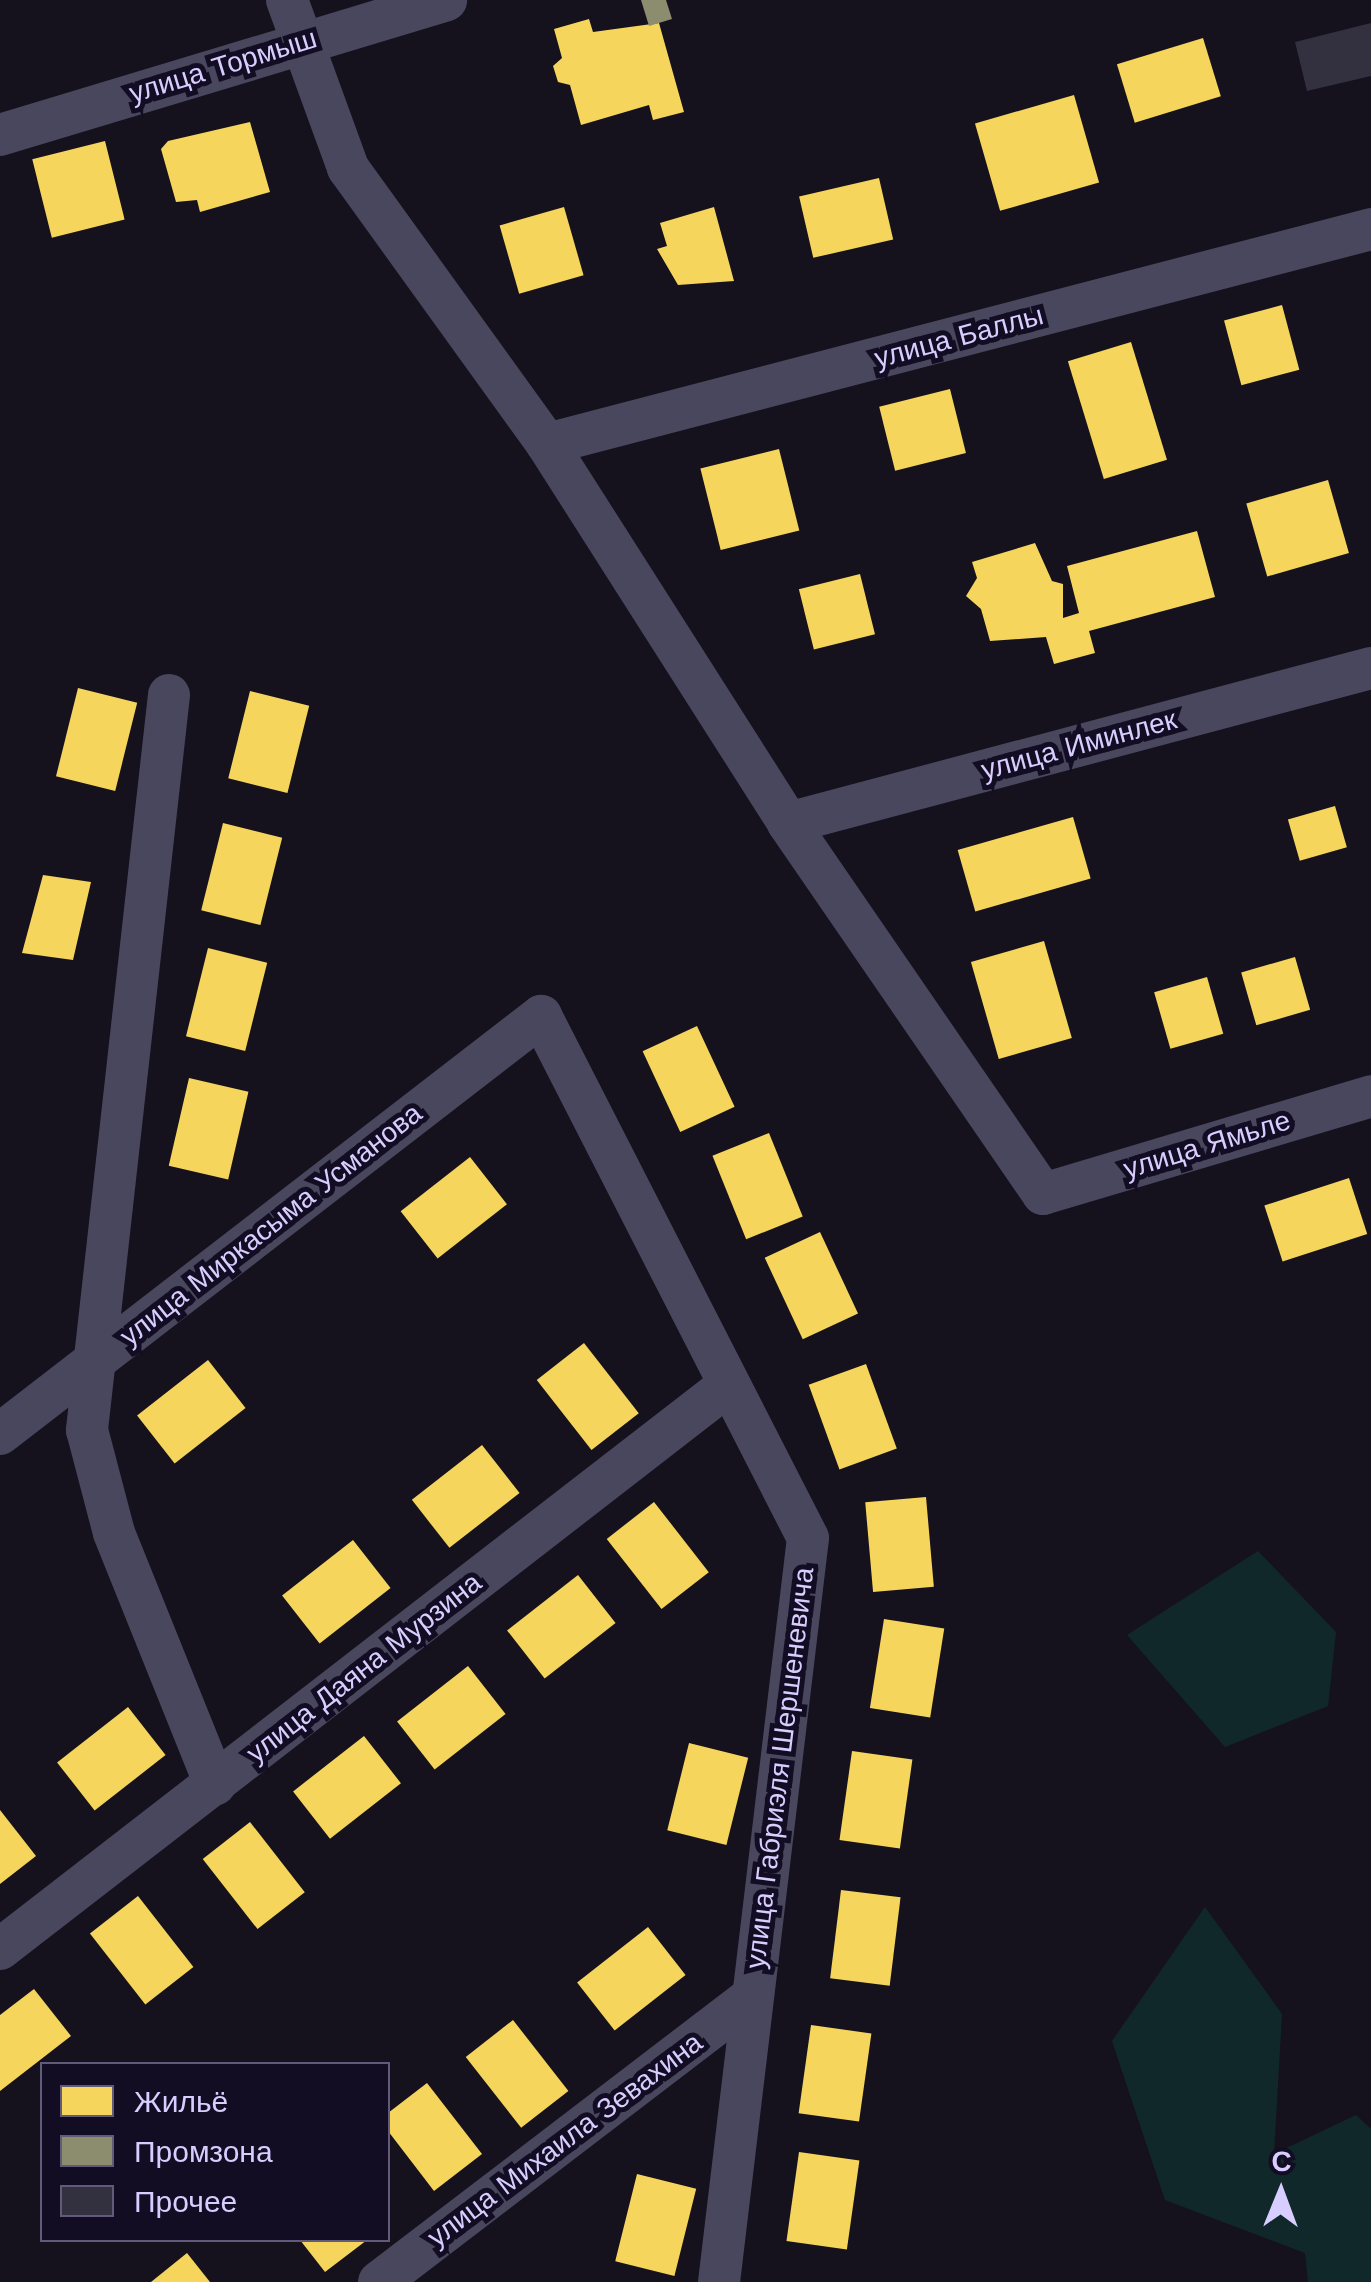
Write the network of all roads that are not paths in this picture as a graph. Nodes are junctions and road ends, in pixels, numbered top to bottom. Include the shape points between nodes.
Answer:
1 (286, 0) edge
2 (446, 0) edge
3 (299, 42) junction
4 (0, 135) edge
5 (1371, 229) edge
6 (546, 444) junction
7 (1371, 668) edge
8 (169, 695) dead end
9 (788, 823) junction
10 (541, 1016) joint
11 (1371, 1096) edge
12 (94, 1361) junction
13 (728, 1386) junction
14 (0, 1434) edge
15 (215, 1784) junction
16 (0, 1949) edge
17 (752, 1997) junction
18 (379, 2282) edge
19 (719, 2282) edge

1 - 3 street
2 - 3 street, улица Тормыш
3 - 4 street, улица Тормыш
3 - 6 street via 348,168
5 - 6 street, улица Баллы
6 - 9 street
7 - 9 street, улица Иминлек
8 - 12 street
9 - 11 street, улица Ямьле via 1044,1194
10 - 12 street, улица Миркасыма Усманова
10 - 13 street, улица Габриэля Шершеневича
12 - 14 street, улица Миркасыма Усманова
12 - 15 street via 86,1430 114,1533
13 - 15 street, улица Даяна Мурзина
13 - 17 street, улица Габриэля Шершеневича via 808,1538
15 - 16 street, улица Даяна Мурзина
17 - 18 street, улица Михаила Зевахина
17 - 19 street, улица Габриэля Шершеневича

